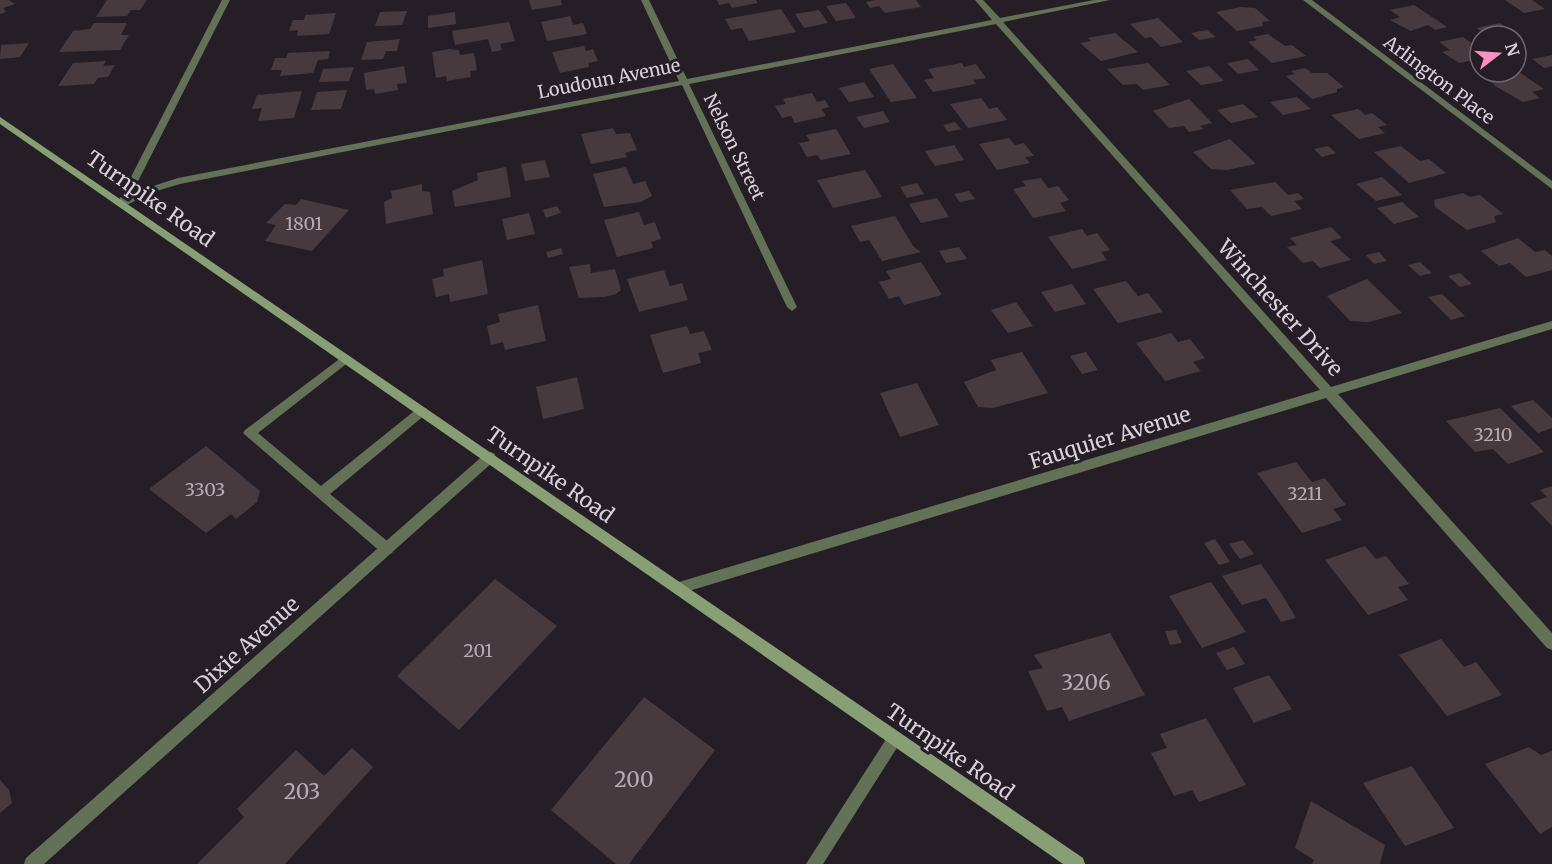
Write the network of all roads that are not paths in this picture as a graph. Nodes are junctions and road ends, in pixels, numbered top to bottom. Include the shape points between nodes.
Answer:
1 (226, 0) edge
2 (645, 0) edge
3 (979, 0) edge
4 (1106, 0) edge
5 (1307, 0) edge
6 (998, 21) junction
7 (684, 81) junction
8 (0, 120) edge
9 (1552, 186) edge
10 (122, 204) junction
11 (792, 307) dead end
12 (1552, 325) edge
13 (346, 358) junction
14 (1330, 393) junction
15 (422, 411) junction
16 (490, 457) junction
17 (321, 494) junction
18 (387, 549) junction
19 (679, 588) junction
20 (1552, 643) edge
21 (895, 738) junction
22 (32, 864) edge
23 (814, 864) edge
24 (1077, 864) edge

1 - 10 street
2 - 7 street, Nelson Street
3 - 6 street, Winchester Drive
4 - 6 street, Loudoun Avenue
5 - 9 street, Arlington Place
6 - 7 street, Loudoun Avenue
6 - 14 street, Winchester Drive
7 - 10 street, Loudoun Avenue via 177,181
7 - 11 street, Nelson Street
8 - 10 main road, Turnpike Road
10 - 13 main road, Turnpike Road
12 - 14 street, Fauquier Avenue
13 - 15 main road, Turnpike Road
13 - 17 street via 249,433
14 - 19 street, Fauquier Avenue
14 - 20 street, Winchester Drive
15 - 16 main road, Turnpike Road
15 - 17 street
16 - 18 street, Dixie Avenue
16 - 19 main road, Turnpike Road
17 - 18 street
18 - 22 street, Dixie Avenue
19 - 21 main road, Turnpike Road
21 - 23 street
21 - 24 main road, Turnpike Road

